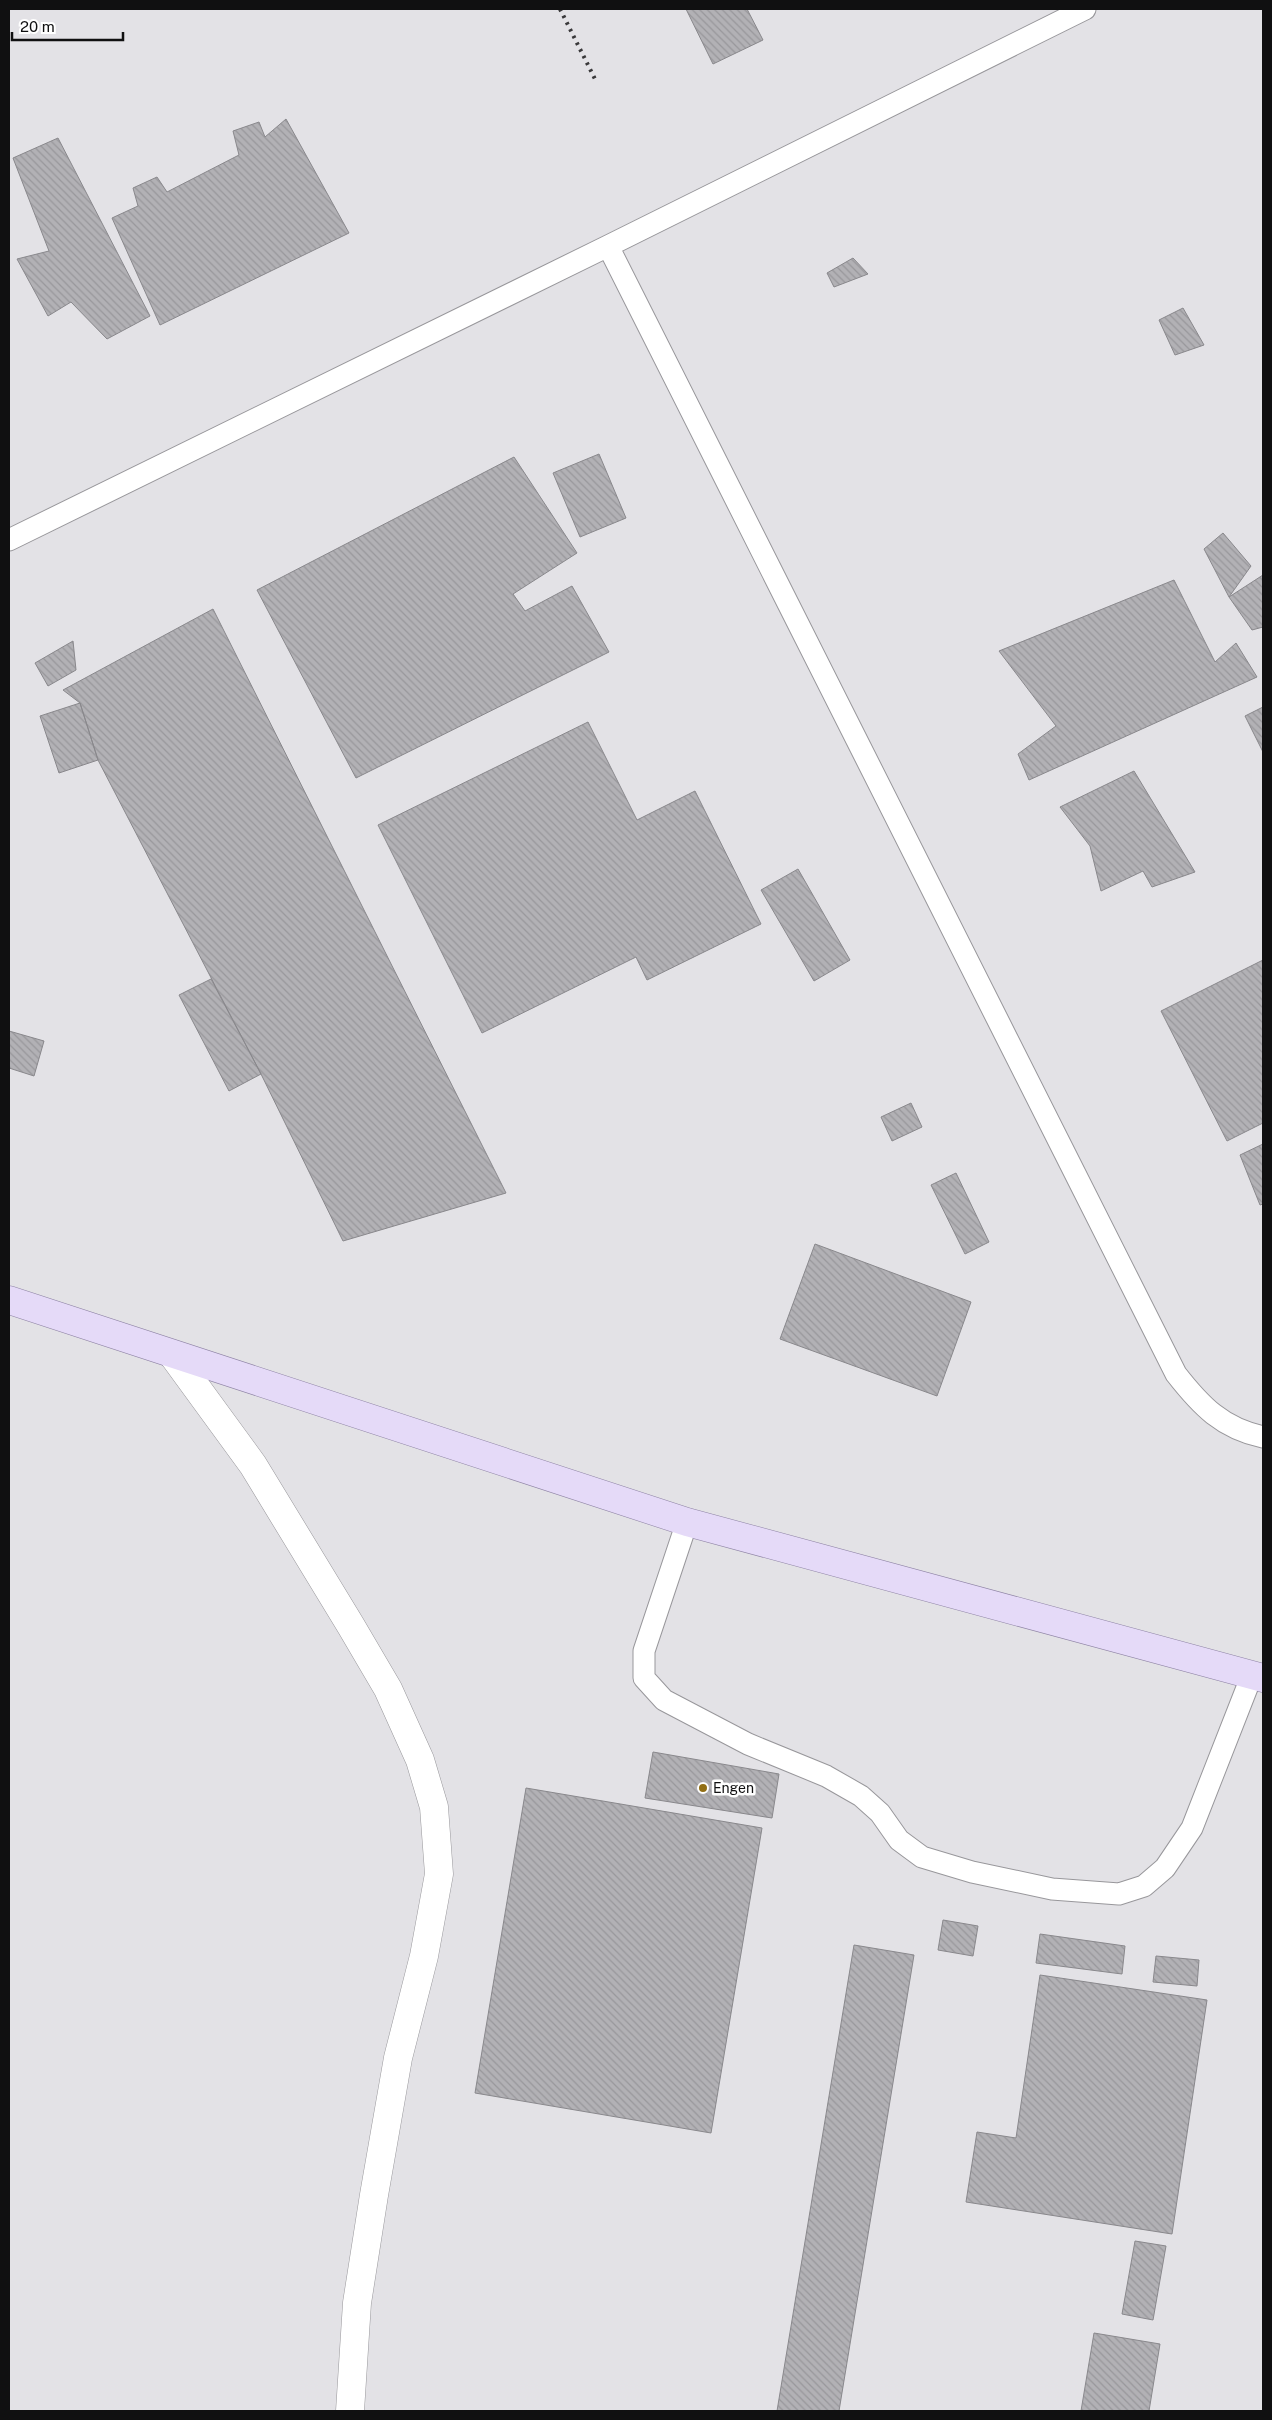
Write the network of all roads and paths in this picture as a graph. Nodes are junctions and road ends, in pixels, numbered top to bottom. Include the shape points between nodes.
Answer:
1 (1085, 9) edge
2 (608, 246) junction
3 (9, 540) edge
4 (9, 1300) edge
5 (172, 1354) junction
6 (1263, 1437) edge
7 (687, 1522) junction
8 (1258, 1676) edge
9 (350, 2411) edge

1 - 2 lane
2 - 3 lane
2 - 6 lane via 1176,1374 1200,1404 1222,1421
4 - 5 main road
5 - 7 main road
5 - 9 street via 253,1465 342,1609 388,1689 420,1760 434,1807 438,1874 424,1956 398,2058 374,2195 357,2303
7 - 8 main road
7 - 8 lane via 644,1651 644,1678 664,1700 748,1744 826,1776 861,1796 880,1813 899,1840 922,1857 972,1872 1052,1889 1119,1894 1144,1886 1165,1868 1192,1828

